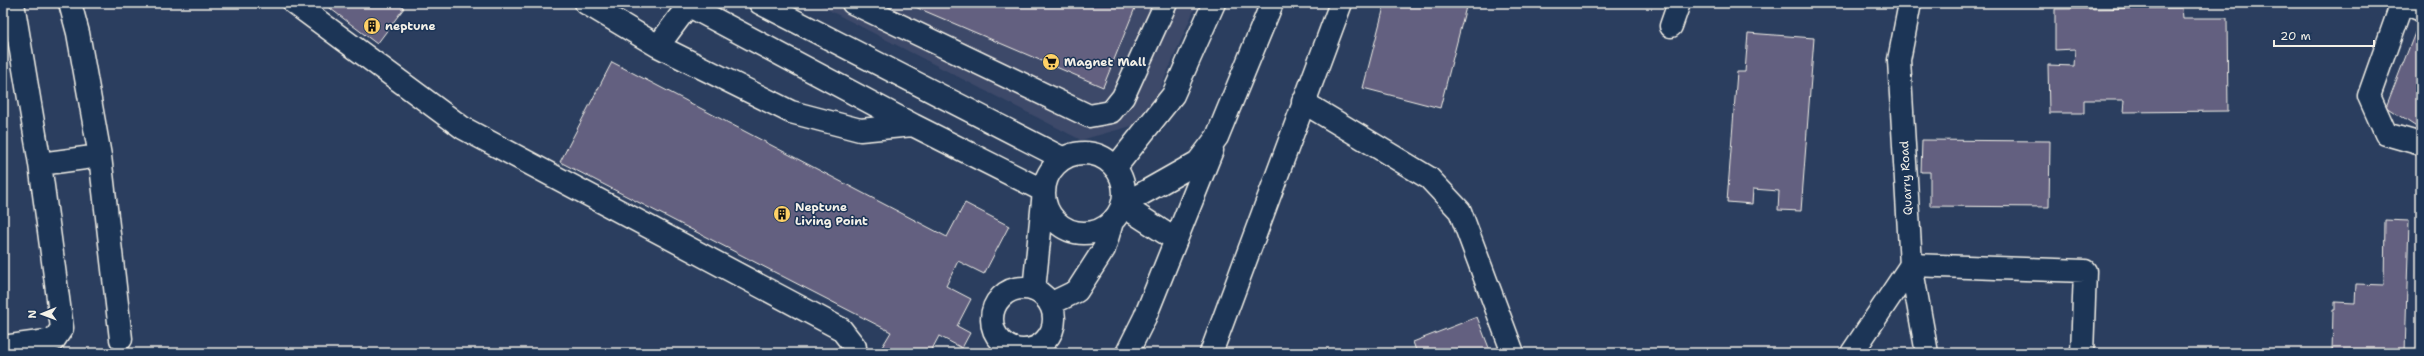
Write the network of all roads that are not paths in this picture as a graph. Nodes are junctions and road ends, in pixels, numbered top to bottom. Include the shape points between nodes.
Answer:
1 (14, 3) edge
2 (294, 3) edge
3 (586, 3) edge
4 (760, 3) edge
5 (853, 3) edge
6 (1166, 3) edge
7 (1214, 3) edge
8 (1272, 3) edge
9 (1341, 3) edge
10 (1679, 3) edge
11 (1910, 3) edge
12 (2403, 3) edge
13 (67, 4) edge
14 (688, 4) edge
15 (2421, 10) edge
16 (1671, 26) dead end
17 (658, 46) junction
18 (1303, 102) junction
19 (913, 125) junction
20 (1217, 137) junction
21 (2421, 144) edge
22 (100, 156) junction
23 (1062, 158) junction
24 (40, 164) junction
25 (1115, 168) junction
26 (1044, 191) junction
27 (1117, 214) junction
28 (1176, 240) junction
29 (1911, 265) junction
30 (1042, 297) junction
31 (121, 339) dead end
32 (3, 347) edge
33 (1007, 350) edge
34 (854, 353) edge
35 (1127, 353) edge
36 (1211, 353) edge
37 (1512, 353) edge
38 (1852, 353) edge
39 (1927, 353) edge
40 (2082, 353) edge

1 - 24 street
2 - 34 street via 463,128 841,329 855,347
3 - 17 street
4 - 23 street
5 - 6 street via 1089,116 1111,112 1123,97
7 - 25 street via 1173,95
8 - 20 street
9 - 18 street
10 - 16 street
11 - 29 street, Quarry Road via 1899,60
12 - 15 street
12 - 21 street via 2369,96 2386,134
13 - 22 street via 78,32
14 - 17 street
14 - 19 street
17 - 19 street via 792,112 860,130
18 - 36 street
18 - 37 street via 1429,178 1460,212
19 - 26 street
20 - 27 street via 1198,162
20 - 28 street
22 - 24 street
22 - 31 street
23 - 25 street via 1081,153 1100,156
23 - 26 street via 1049,172
24 - 32 street via 62,328 54,340
25 - 27 street via 1123,186
26 - 27 street via 1047,210 1059,225 1076,233 1096,232
26 - 30 street
27 - 28 street
27 - 30 street via 1104,249 1077,291
28 - 35 street via 1145,318
29 - 38 street
29 - 39 street, Quarry Road
29 - 40 street via 2085,270
30 - 33 street via 1054,323 1046,341 1029,350
30 - 33 street via 1024,288 1013,289 996,303 992,313 992,324

